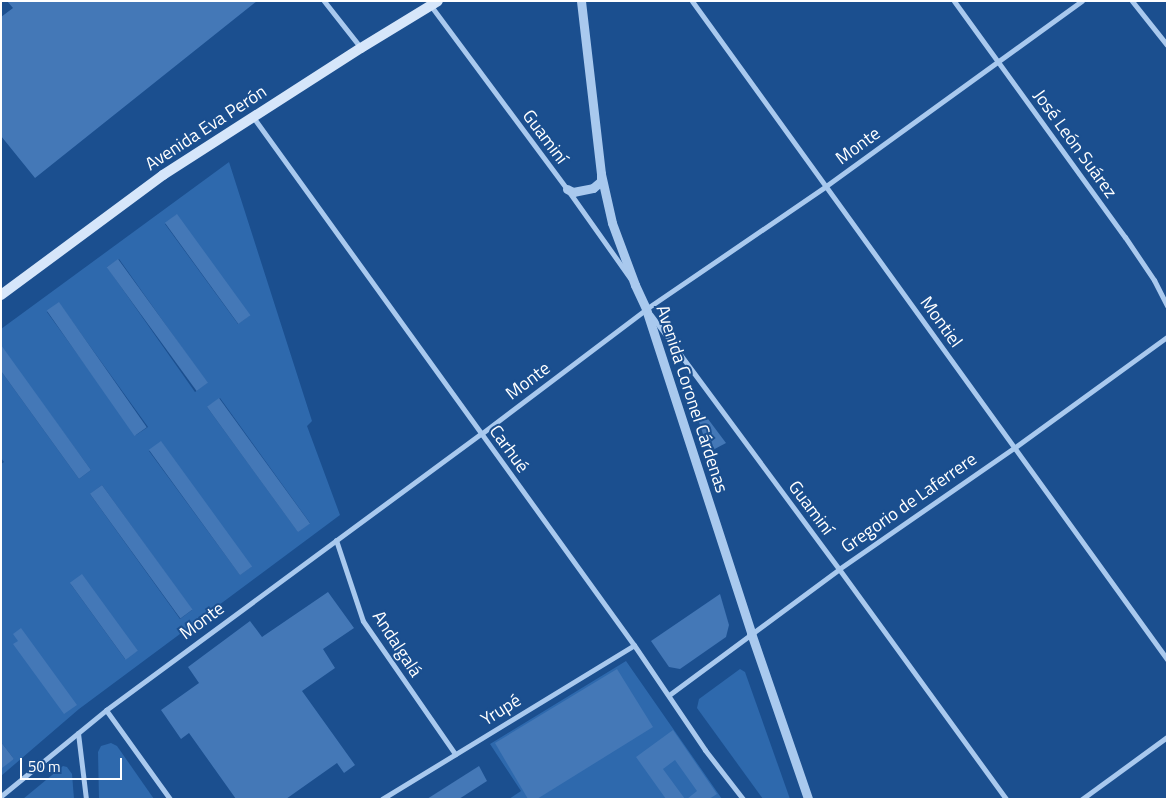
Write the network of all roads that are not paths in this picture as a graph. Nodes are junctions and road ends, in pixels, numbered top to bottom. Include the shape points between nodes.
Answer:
1 (324, 1) edge
2 (581, 1) edge
3 (692, 1) edge
4 (954, 1) edge
5 (1082, 1) edge
6 (1132, 1) edge
7 (435, 4) edge
8 (1167, 45) edge
9 (361, 48) junction
10 (998, 61) junction
11 (252, 116) junction
12 (601, 174) junction
13 (826, 186) junction
14 (567, 189) junction
15 (635, 285) junction
16 (1, 296) edge
17 (1167, 306) edge
18 (646, 308) junction
19 (1167, 337) edge
20 (481, 434) junction
21 (1014, 448) junction
22 (336, 540) junction
23 (839, 568) junction
24 (751, 633) junction
25 (634, 645) junction
26 (1167, 659) edge
27 (669, 695) junction
28 (106, 710) junction
29 (78, 732) junction
30 (1167, 737) edge
31 (455, 754) junction
32 (1, 796) edge
33 (86, 799) edge
34 (170, 799) edge
35 (382, 799) edge
36 (743, 799) edge
37 (808, 799) edge
38 (1006, 799) edge
39 (1082, 799) edge

1 - 9 street
2 - 12 street, Avenida Coronel Cárdenas
3 - 13 street, Montiel
4 - 10 street, José León Suárez
5 - 10 street, Monte
6 - 8 street
7 - 9 main road, Avenida Eva Perón
7 - 14 street, Guaminí
9 - 11 main road, Avenida Eva Perón
10 - 13 street, Monte
10 - 17 street, José León Suárez via 1125,237
11 - 16 main road, Avenida Eva Perón via 163,175
11 - 20 street, Carhué
12 - 14 street via 600,181 593,188 573,192
12 - 15 street, Avenida Coronel Cárdenas via 612,223
13 - 18 street, Monte
13 - 21 street, Montiel
14 - 15 street, Guaminí
15 - 18 street, Avenida Coronel Cárdenas
18 - 20 street, Monte
18 - 23 street, Guaminí
18 - 24 street, Avenida Coronel Cárdenas
19 - 21 street, Gregorio de Laferrere
20 - 22 street, Monte
20 - 25 street, Carhué
21 - 23 street, Gregorio de Laferrere
21 - 26 street, Montiel
22 - 28 street, Monte
22 - 31 street, Andalgalá via 363,621
23 - 24 street, Gregorio de Laferrere
23 - 38 street, Guaminí
24 - 27 street, Gregorio de Laferrere
24 - 37 street, Avenida Coronel Cárdenas
25 - 27 street, Carhué
25 - 31 street, Yrupé
27 - 36 street, Carhué via 705,750
28 - 29 street, Monte
28 - 34 street
29 - 32 street, Monte
29 - 33 street
30 - 39 street
31 - 35 street, Yrupé

